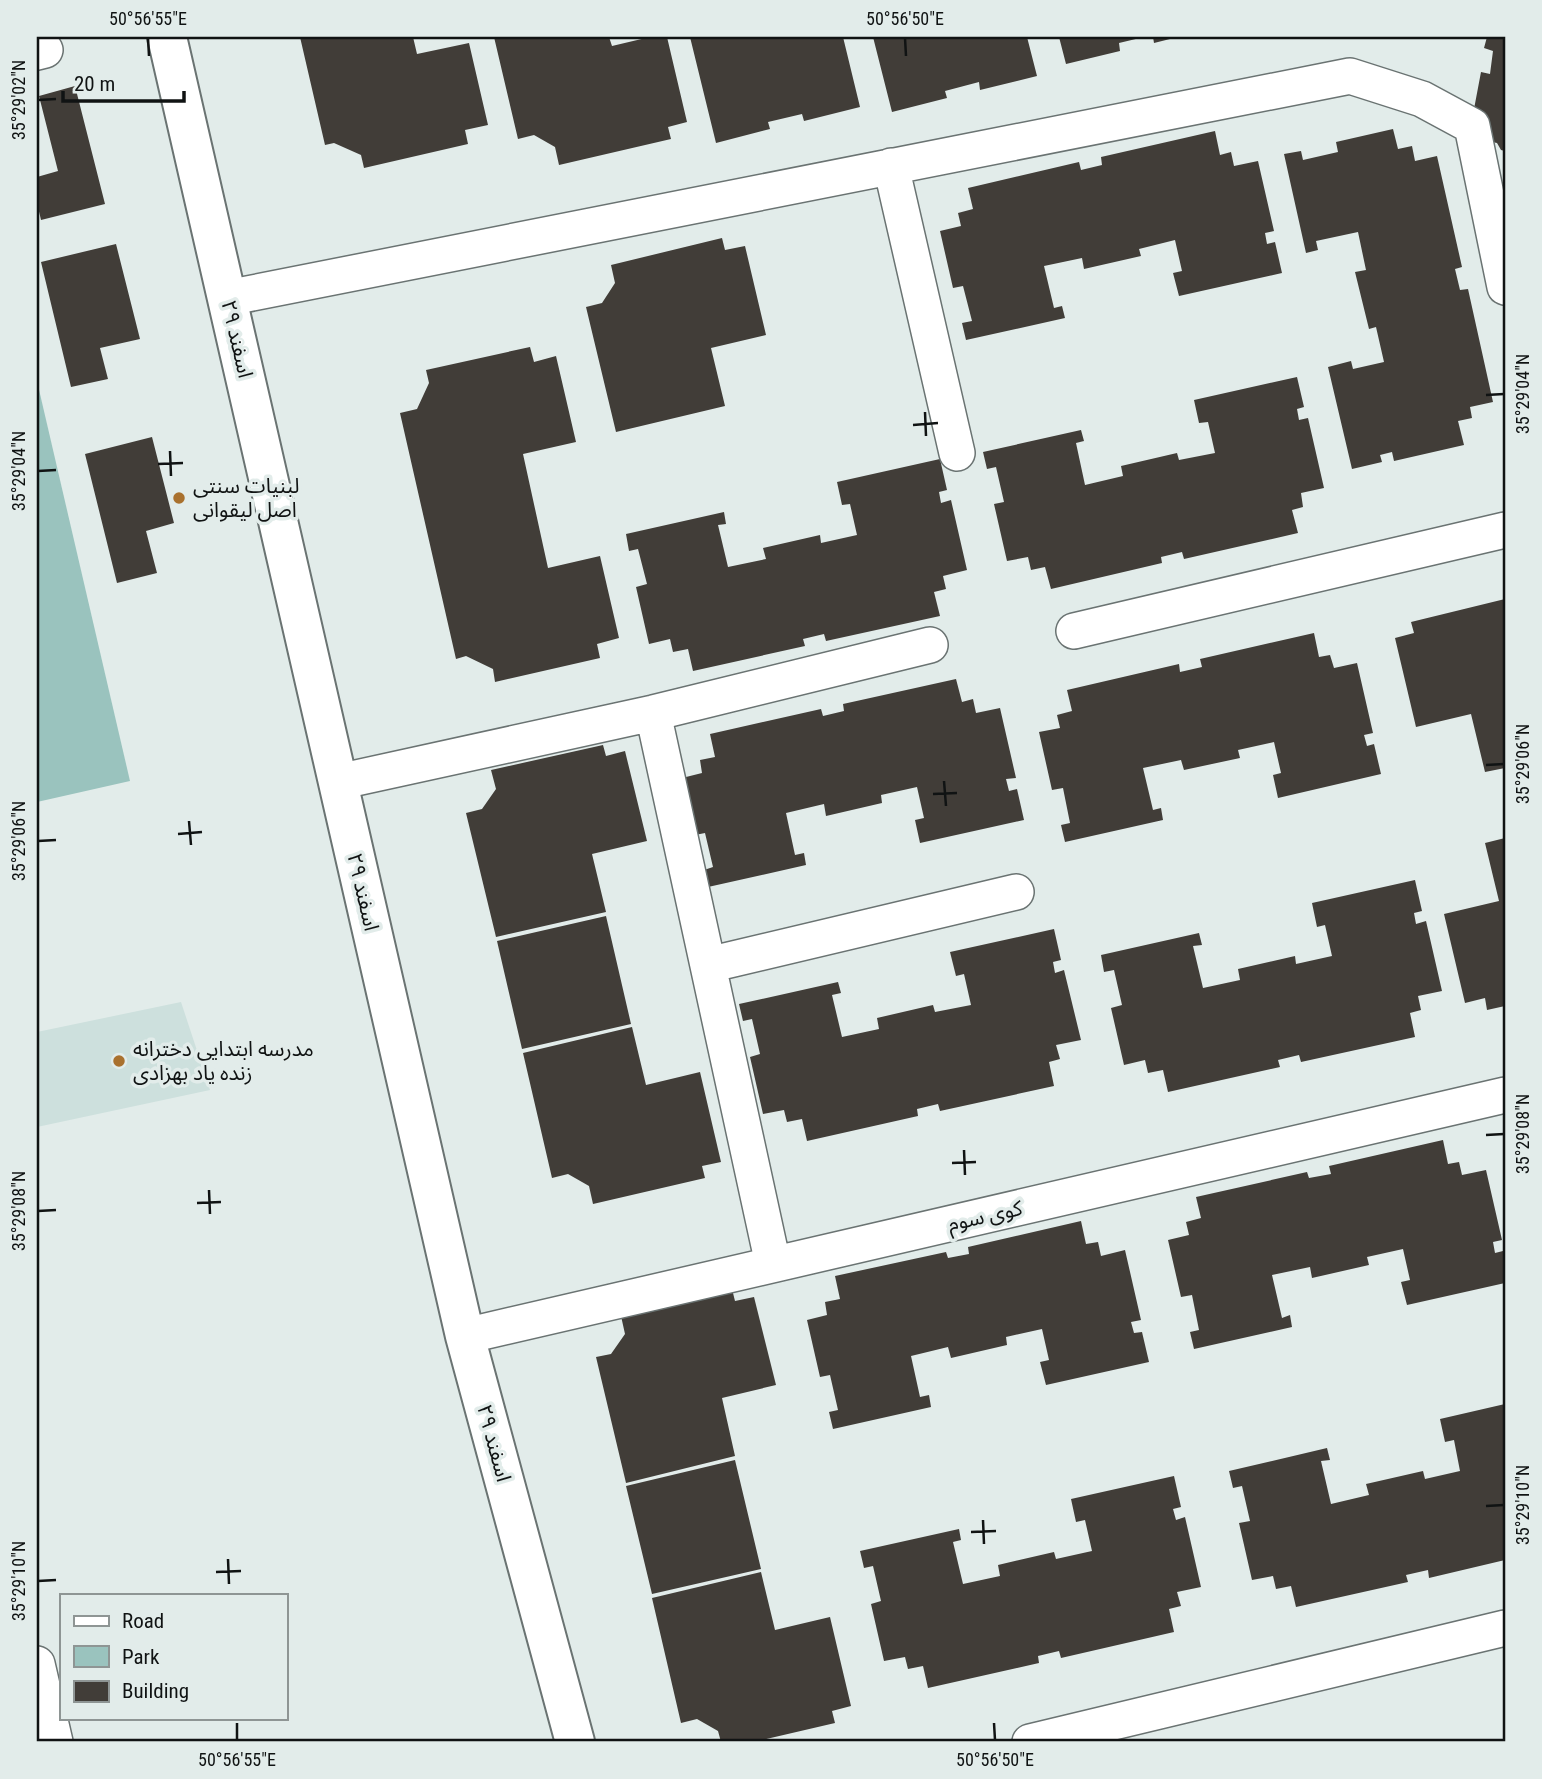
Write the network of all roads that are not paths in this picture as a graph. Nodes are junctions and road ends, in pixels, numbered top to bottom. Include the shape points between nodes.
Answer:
1 (167, 37) edge
2 (891, 166) junction
3 (1505, 287) edge
4 (227, 298) junction
5 (957, 453) dead end
6 (1505, 530) edge
7 (1074, 631) dead end
8 (930, 645) dead end
9 (653, 713) junction
10 (338, 782) junction
11 (1016, 892) dead end
12 (708, 965) junction
13 (1505, 1095) edge
14 (774, 1264) junction
15 (465, 1336) junction
16 (1505, 1628) edge
17 (37, 1664) edge
18 (55, 1742) edge
19 (575, 1742) edge
20 (1030, 1742) edge

1 - 4 main road, ۲۹ اسفند
2 - 3 street via 1350,76 1422,99 1472,126
2 - 4 street
2 - 5 street
4 - 10 main road, ۲۹ اسفند
6 - 7 street
8 - 9 street
9 - 10 street
9 - 12 street
10 - 15 main road, ۲۹ اسفند
11 - 12 street
12 - 14 street
13 - 14 street, کوی سوم
14 - 15 street, کوی سوم
15 - 19 main road, ۲۹ اسفند
16 - 20 street
17 - 18 street

